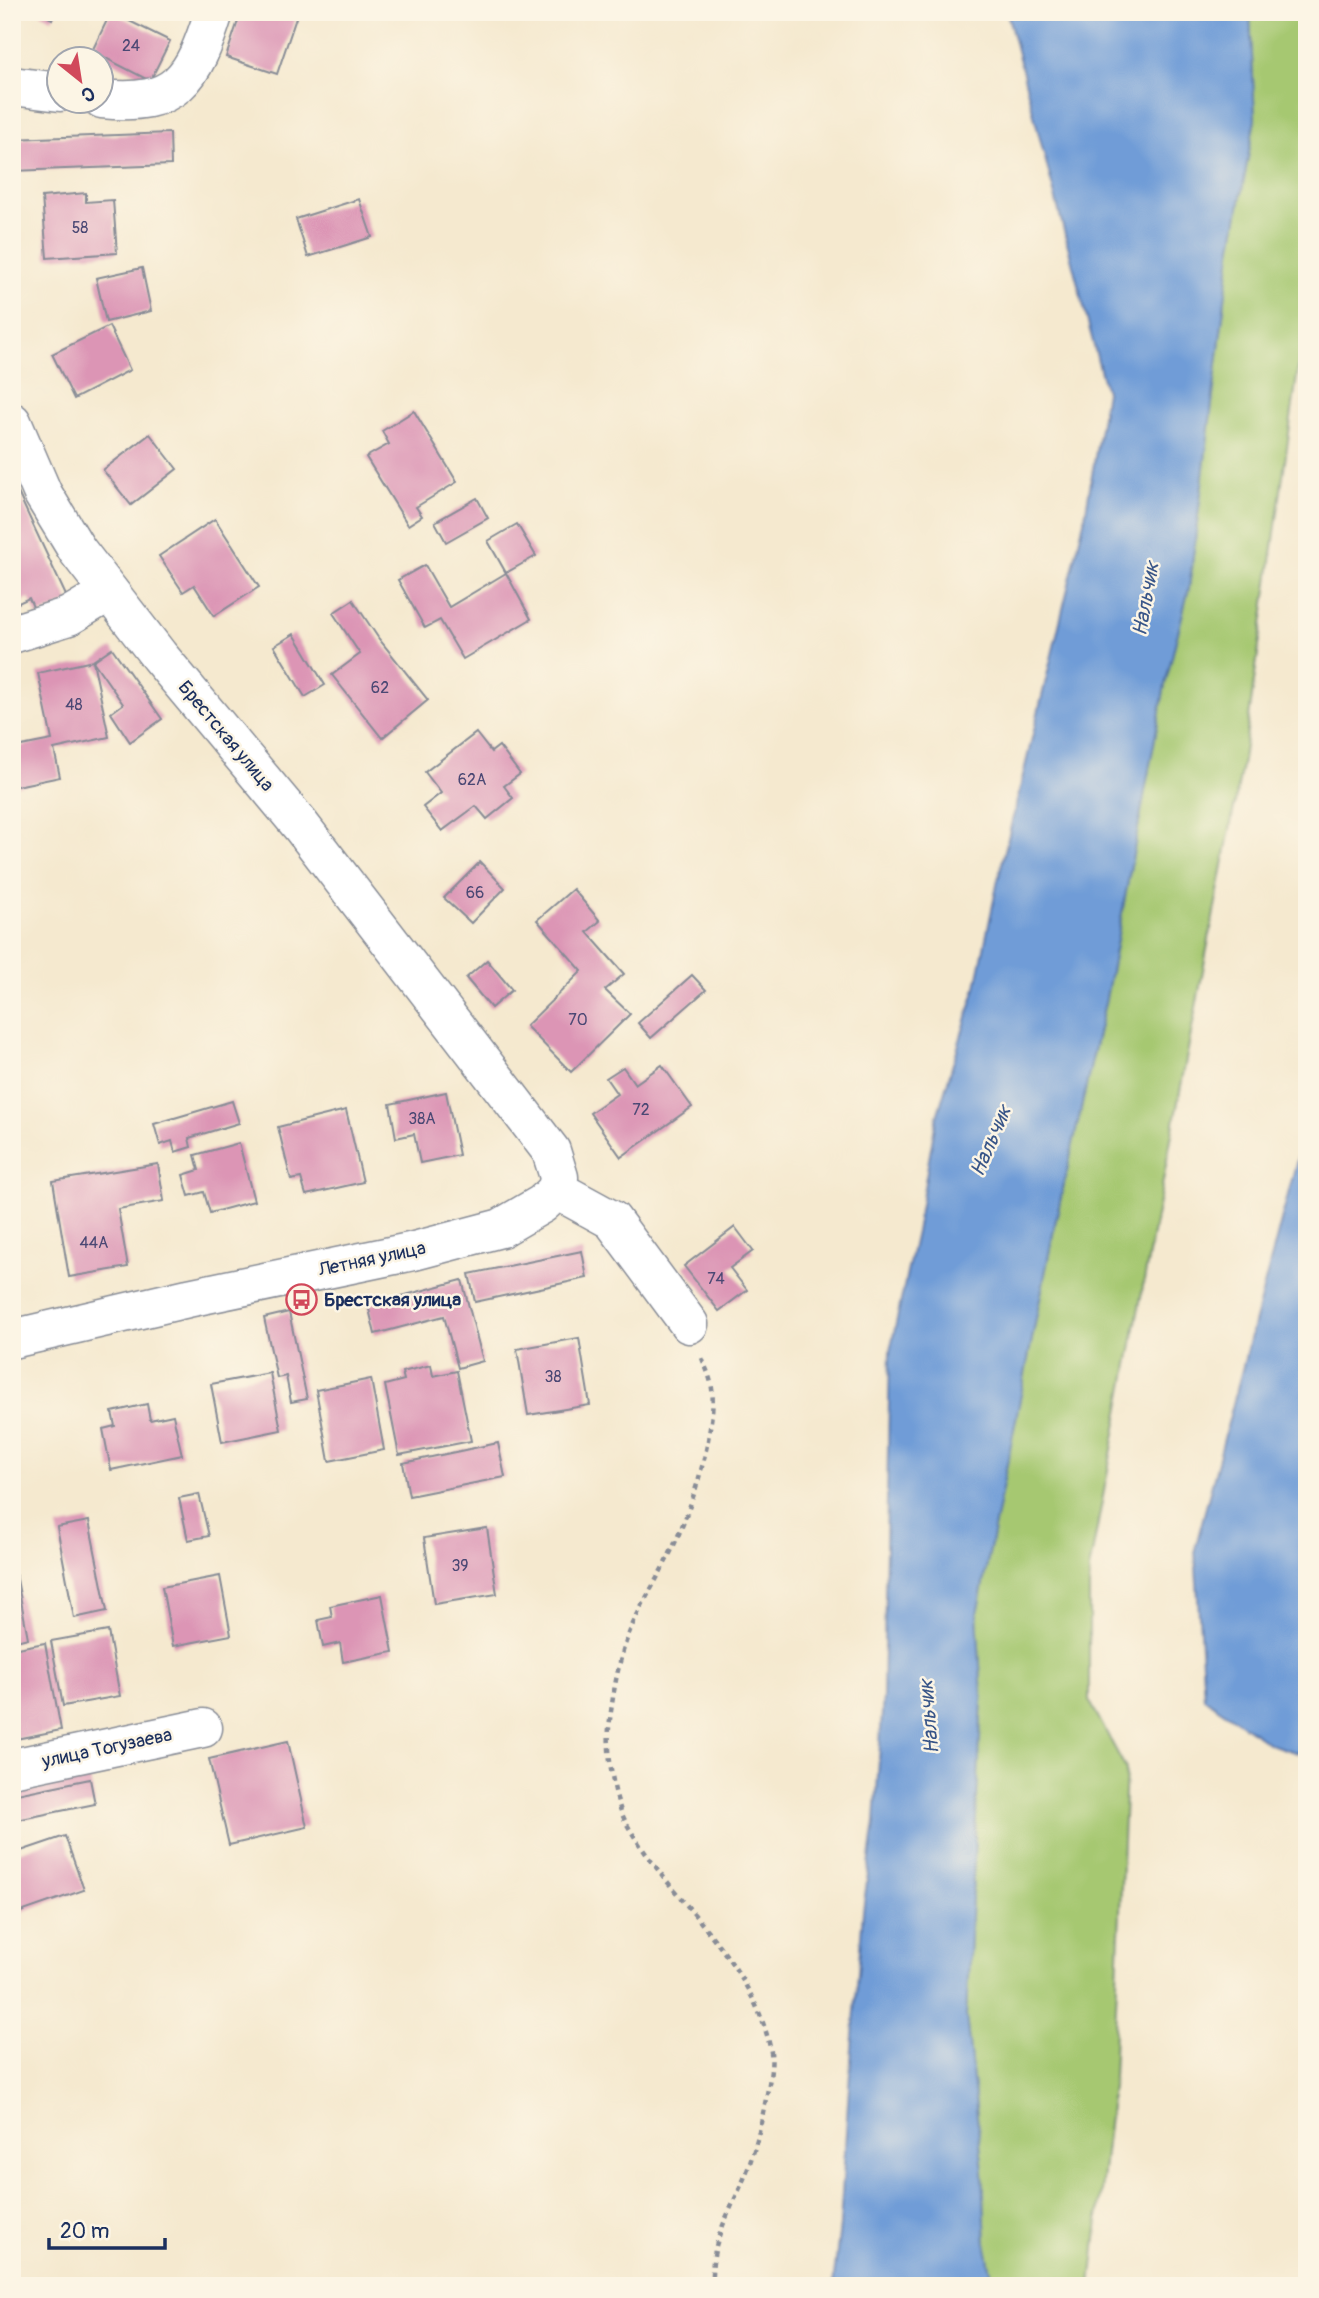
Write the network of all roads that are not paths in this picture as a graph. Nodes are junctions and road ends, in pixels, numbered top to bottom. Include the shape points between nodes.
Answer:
1 (214, 12) edge
2 (12, 86) edge
3 (46, 90) edge
4 (116, 100) edge
5 (12, 422) edge
6 (109, 593) junction
7 (12, 634) edge
8 (557, 1190) junction
9 (690, 1324) road end
10 (12, 1339) edge
11 (202, 1728) dead end
12 (12, 1768) edge

1 - 4 street via 197,58 178,86 139,101
2 - 3 street
5 - 6 street, Брестская улица via 43,494
6 - 7 street via 69,616
6 - 8 street, Брестская улица via 301,826 551,1151 559,1177
8 - 9 street via 612,1220
8 - 10 street, Летняя улица via 501,1228
11 - 12 street, улица Тогузаева

